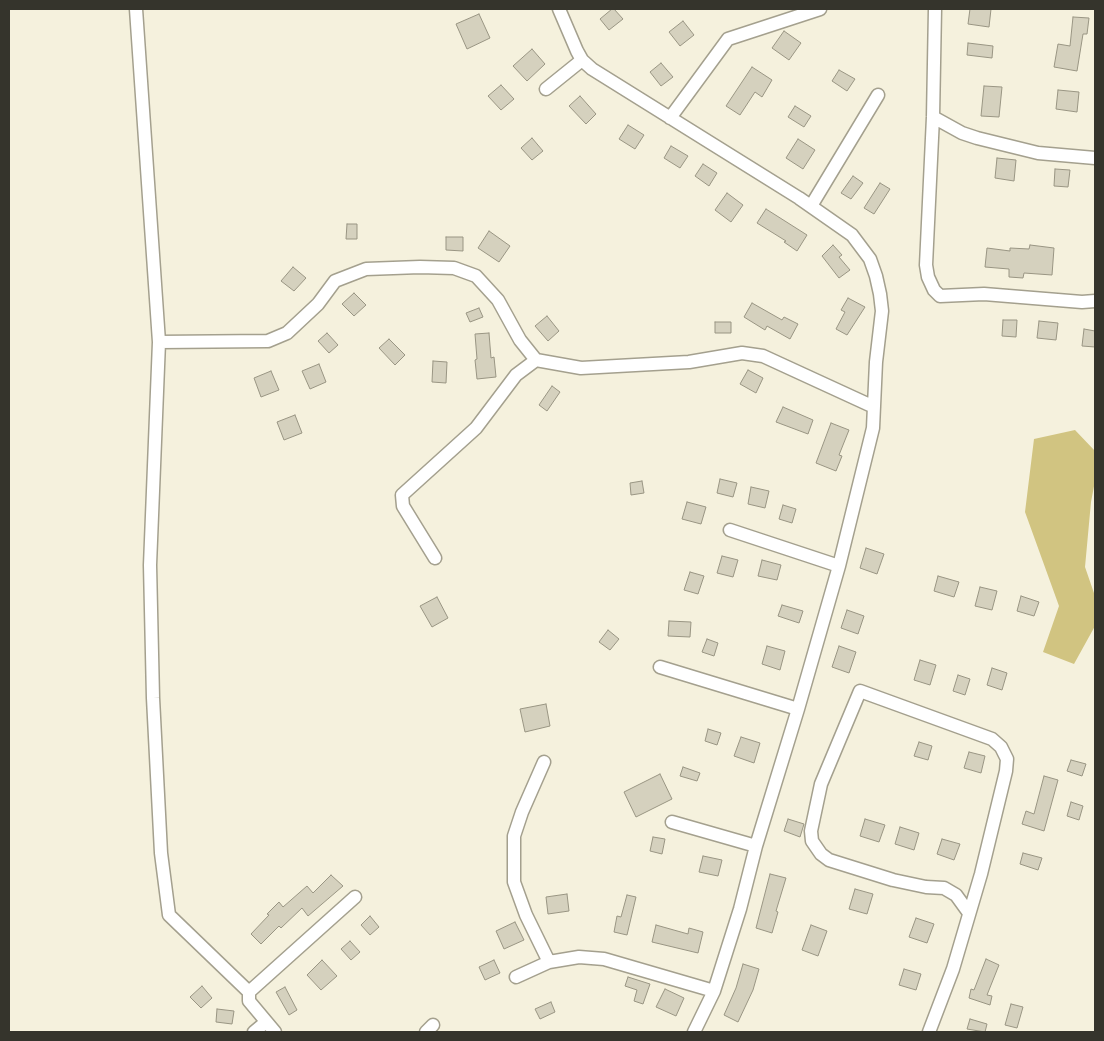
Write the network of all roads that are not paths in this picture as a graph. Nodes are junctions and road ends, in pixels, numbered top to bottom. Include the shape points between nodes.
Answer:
1 (136, 9) edge
2 (559, 9) edge
3 (820, 9) edge
4 (935, 9) edge
5 (582, 60) junction
6 (546, 89) dead end
7 (878, 95) dead end
8 (933, 117) junction
9 (670, 118) junction
10 (1095, 158) edge
11 (811, 206) junction
12 (1095, 301) edge
13 (159, 342) junction
14 (536, 360) junction
15 (874, 407) junction
16 (730, 530) dead end
17 (435, 558) dead end
18 (839, 566) junction
19 (660, 667) dead end
20 (798, 709) junction
21 (544, 762) dead end
22 (672, 822) dead end
23 (756, 846) junction
24 (354, 897) dead end
25 (969, 914) junction
26 (549, 962) junction
27 (516, 976) dead end
28 (714, 991) junction
29 (249, 992) junction
30 (266, 1022) junction
31 (254, 1032) edge
32 (275, 1032) edge
33 (694, 1032) edge
34 (929, 1032) edge

1 - 13 street
2 - 5 street
3 - 9 street via 728,39
4 - 8 street
5 - 6 street
5 - 9 street via 592,70
7 - 11 street
8 - 10 street via 977,138 1038,153
8 - 12 street via 926,265 934,290 940,296 984,294
9 - 11 street
11 - 15 street via 852,235 870,259 876,276 882,311
13 - 14 street via 268,341 287,333 318,304 335,281 366,269 454,268 476,276 498,300 520,340
13 - 29 street via 150,574 161,853 169,915
14 - 15 street via 581,368 689,362 749,354 763,356
14 - 17 street via 516,375 476,428 402,495 403,506
15 - 18 street via 873,428
16 - 18 street
18 - 20 street
19 - 20 street
20 - 23 street
21 - 26 street via 514,836 514,882
22 - 23 street
23 - 28 street
24 - 29 street
25 - 25 street via 1007,758 1001,746 992,739 860,691 821,784 811,831 812,841 829,860 893,880 944,888 956,895
25 - 34 street via 953,969
26 - 27 street
26 - 28 street via 579,957 604,960
28 - 33 street
29 - 30 street via 249,1001
30 - 31 street
30 - 32 street

